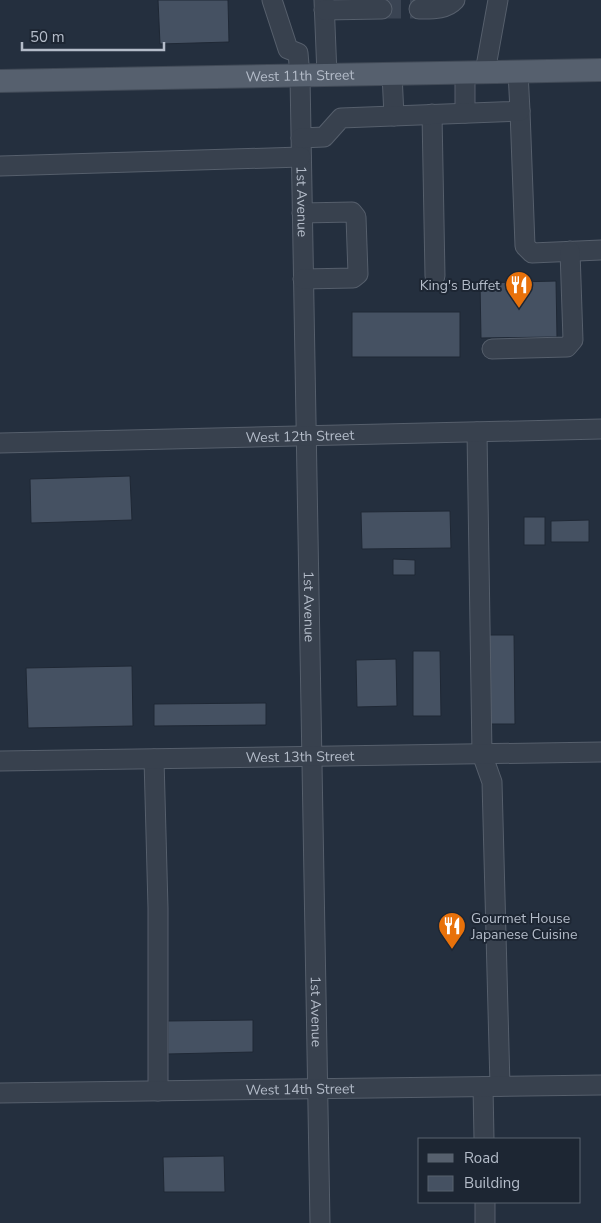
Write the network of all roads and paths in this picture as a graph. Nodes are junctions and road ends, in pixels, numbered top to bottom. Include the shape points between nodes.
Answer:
1 (272, 0) edge
2 (456, 0) edge
3 (498, 0) edge
4 (324, 5) edge
5 (382, 9) tunnel mouth
6 (420, 9) tunnel mouth
7 (601, 70) edge
8 (518, 72) junction
9 (475, 73) junction
10 (392, 74) junction
11 (327, 75) junction
12 (300, 76) junction
13 (0, 81) edge
14 (520, 111) junction
15 (466, 113) junction
16 (432, 114) junction
17 (394, 116) junction
18 (301, 138) junction
19 (301, 157) junction
20 (0, 166) edge
21 (302, 213) junction
22 (601, 250) edge
23 (570, 251) junction
24 (435, 276) dead end
25 (304, 279) junction
26 (492, 349) dead end
27 (601, 429) edge
28 (477, 432) junction
29 (306, 436) junction
30 (0, 442) edge
31 (601, 752) edge
32 (482, 754) junction
33 (312, 757) junction
34 (154, 759) junction
35 (0, 761) edge
36 (601, 1085) edge
37 (491, 1086) junction
38 (318, 1089) junction
39 (158, 1091) junction
40 (0, 1093) edge
41 (484, 1138) edge
42 (485, 1203) edge
43 (320, 1223) edge
44 (485, 1223) edge

1 - 12 street, 1st Avenue via 288,48 298,53
2 - 6 street via 440,8
3 - 9 street
4 - 5 street
4 - 11 street
7 - 8 main road, West 11th Street
8 - 9 main road, West 11th Street
8 - 14 street
9 - 10 main road, West 11th Street
9 - 15 street
10 - 11 main road, West 11th Street
10 - 17 street
11 - 12 main road, West 11th Street
12 - 13 main road, West 11th Street
12 - 18 street, 1st Avenue
14 - 15 street
14 - 23 street via 524,246 532,252
15 - 16 street
16 - 17 street
16 - 24 street
17 - 18 street via 341,118 324,137
18 - 19 street, 1st Avenue
19 - 20 street
19 - 21 street, 1st Avenue
21 - 25 street, 1st Avenue
21 - 25 street via 352,212 356,217 358,274 353,278
22 - 23 street
23 - 26 street via 573,340 567,347
25 - 29 street, 1st Avenue
27 - 28 street, West 12th Street
28 - 29 street, West 12th Street
28 - 32 street
29 - 30 street, West 12th Street
29 - 33 street, 1st Avenue
31 - 32 street, West 13th Street
32 - 33 street, West 13th Street
32 - 37 street via 492,782
33 - 34 street, West 13th Street
33 - 38 street, 1st Avenue
34 - 35 street, West 13th Street
34 - 39 street
36 - 37 street, West 14th Street
37 - 38 street, West 14th Street
37 - 41 street
38 - 39 street, West 14th Street
38 - 43 street, 1st Avenue
39 - 40 street, West 14th Street
42 - 44 street

